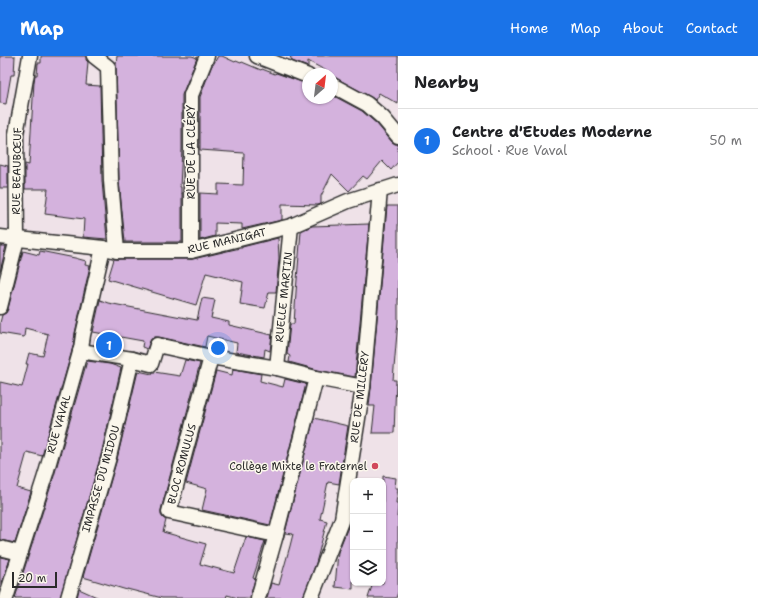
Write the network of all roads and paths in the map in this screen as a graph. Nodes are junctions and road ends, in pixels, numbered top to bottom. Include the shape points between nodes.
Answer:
1 (30, 56) edge
2 (94, 56) edge
3 (207, 56) edge
4 (257, 56) edge
5 (302, 74) edge
6 (338, 88) edge
7 (398, 136) edge
8 (398, 184) edge
9 (380, 190) junction
10 (291, 226) junction
11 (0, 237) edge
12 (17, 239) junction
13 (103, 248) junction
14 (117, 251) junction
15 (191, 251) junction
16 (0, 307) edge
17 (80, 351) junction
18 (210, 356) junction
19 (132, 359) junction
20 (277, 368) junction
21 (316, 378) junction
22 (363, 386) junction
23 (276, 535) junction
24 (0, 548) edge
25 (20, 553) junction
26 (6, 598) edge
27 (68, 598) edge
28 (258, 598) edge
29 (310, 598) edge

1 - 12 street, RUE BEAUBŒUF via 16,134
2 - 14 street via 108,66 111,181
3 - 15 street, RUE DE LA CLÉRY via 190,95
4 - 5 street
6 - 7 street via 367,104
8 - 9 street, RUE MANIGAT
9 - 10 street, RUE MANIGAT
9 - 22 street, RUE DE MILLERY
10 - 15 street, RUE MANIGAT
10 - 20 street, RUELLE MARTIN
11 - 12 street, RUE MANIGAT
12 - 13 street, RUE MANIGAT
12 - 16 street, RUE BEAUBŒUF
13 - 14 street, RUE MANIGAT
13 - 17 street, RUE VAVAL
14 - 15 street, RUE MANIGAT
17 - 19 street
17 - 25 street, RUE VAVAL via 46,473
18 - 19 street via 157,345 150,364
18 - 20 street
18 - 23 street, BLOC ROMULUS via 169,512
19 - 27 street, IMPASSE DU MIDOU via 109,457
20 - 21 street
21 - 22 street
21 - 23 street
22 - 29 street, RUE DE MILLERY via 342,519
23 - 28 street
24 - 25 street
25 - 26 street, RUE VAVAL

